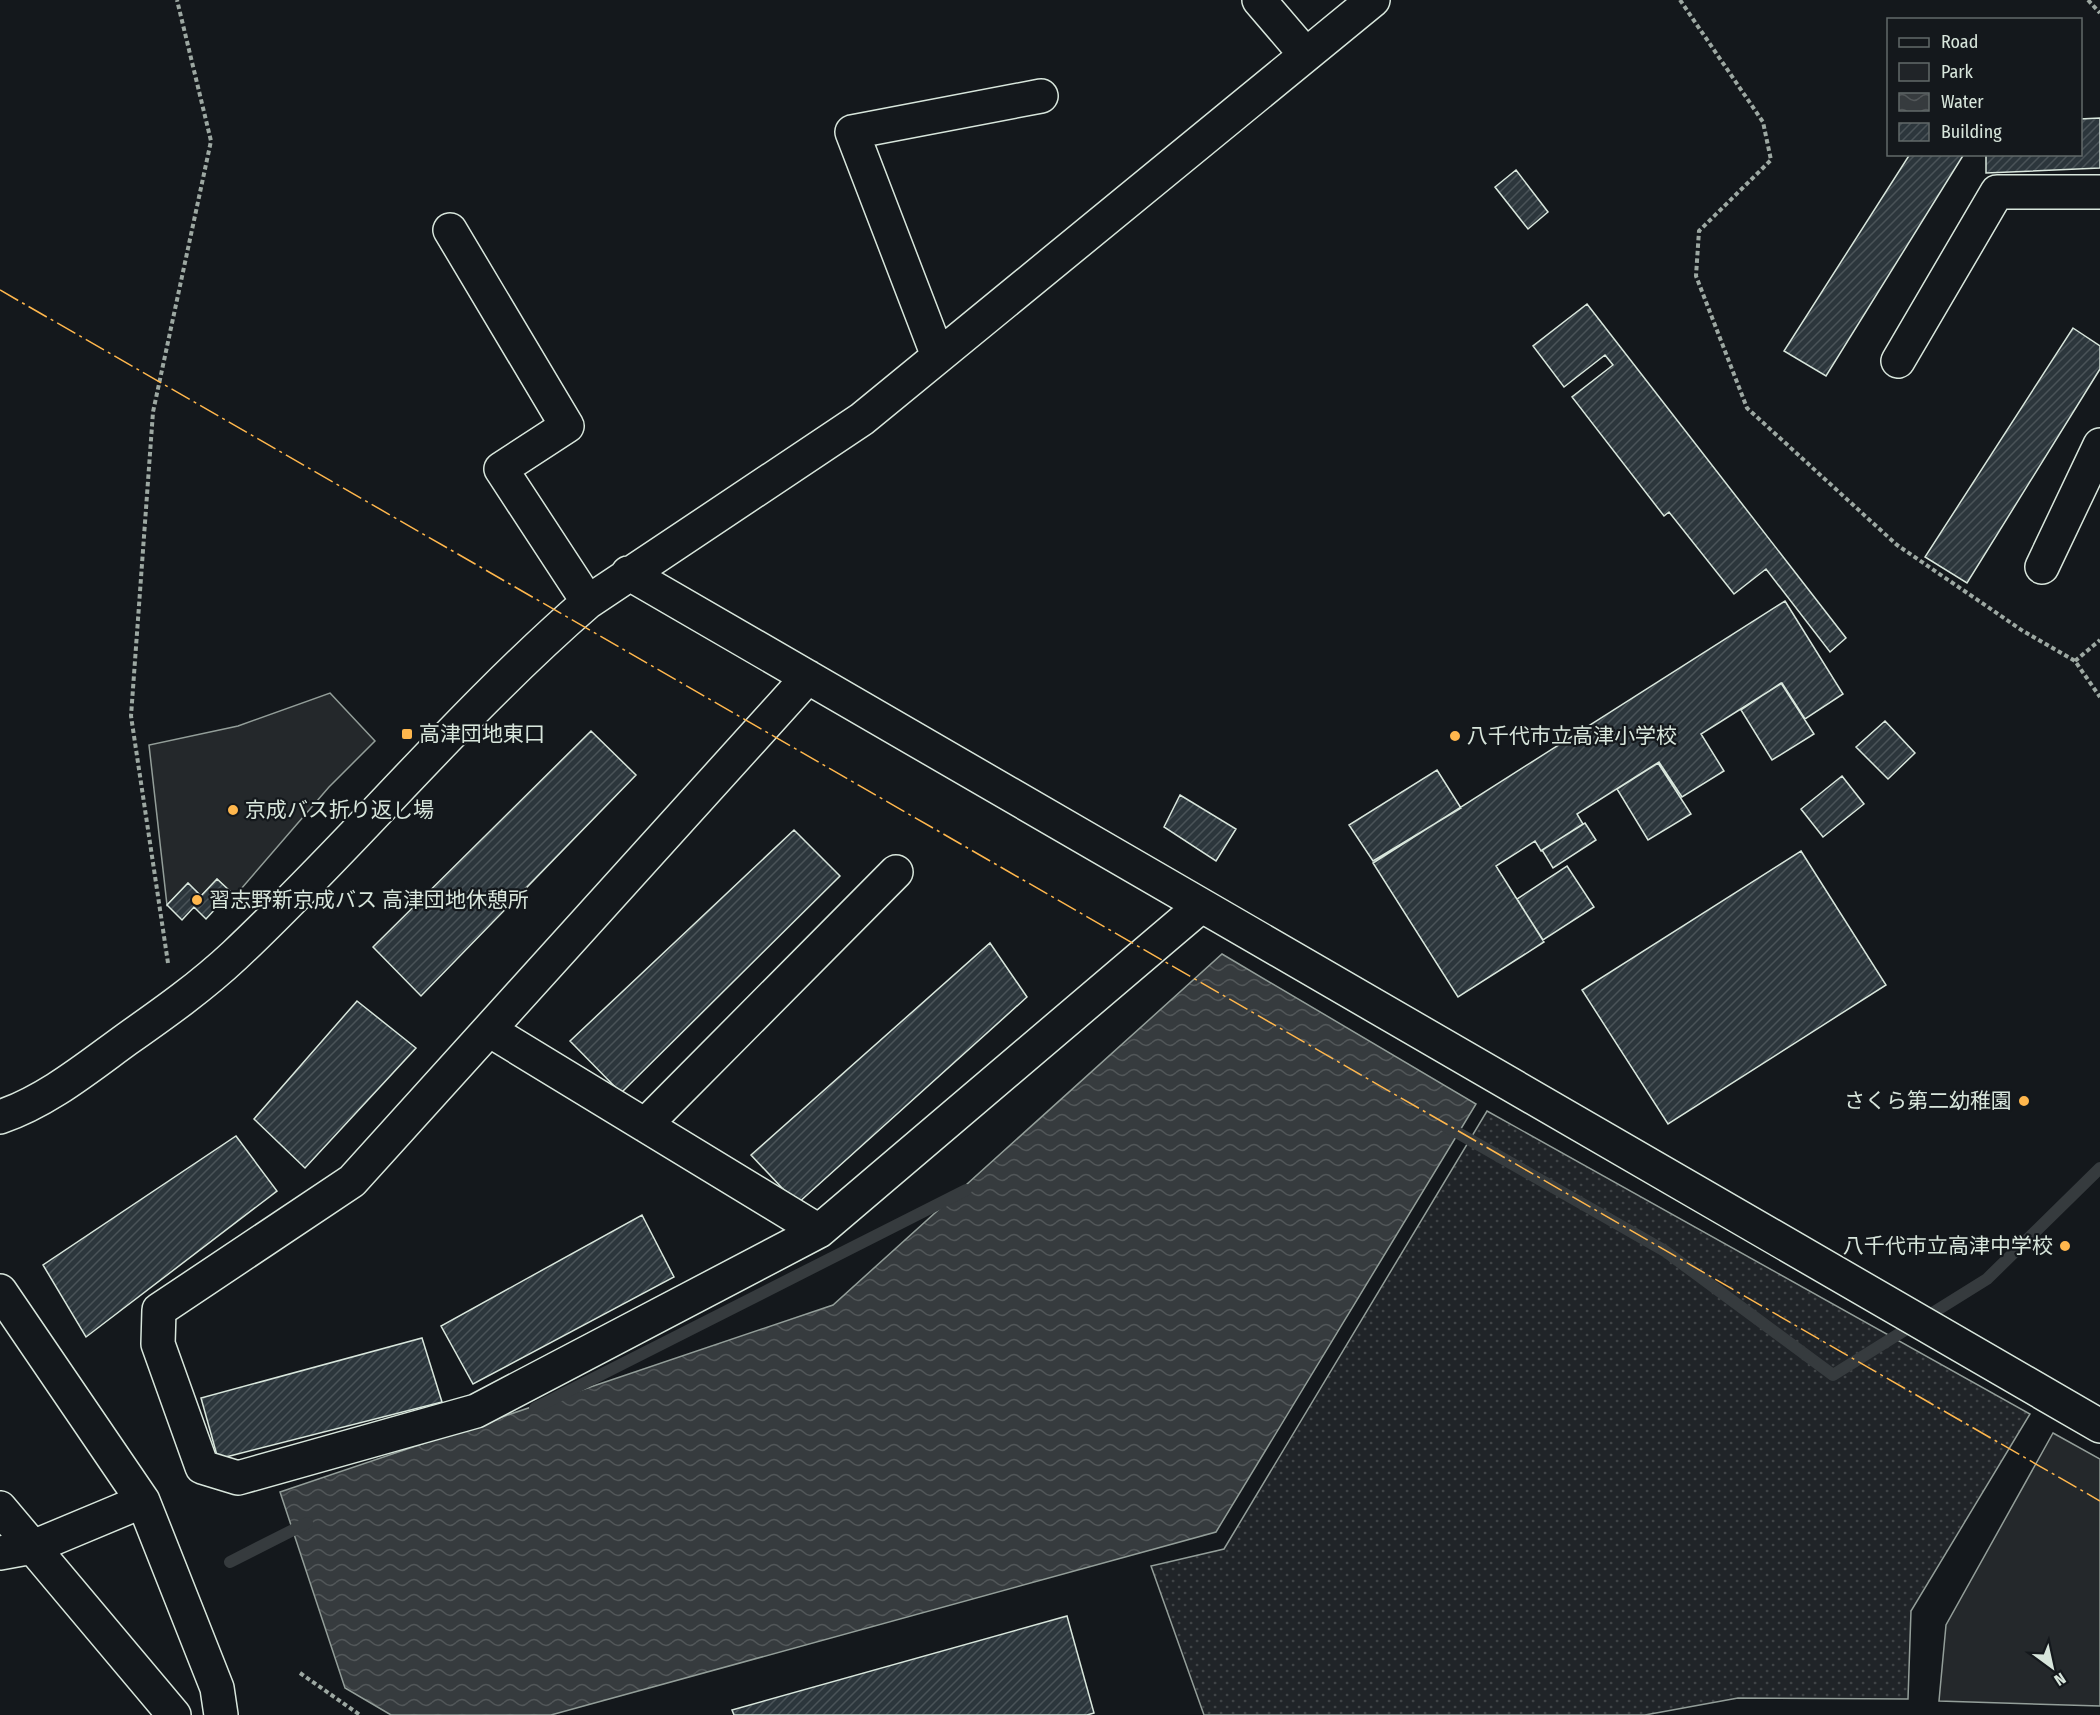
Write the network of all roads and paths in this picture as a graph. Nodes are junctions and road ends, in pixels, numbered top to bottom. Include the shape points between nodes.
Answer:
1 (177, 0) edge
2 (1259, 0) edge
3 (1373, 0) edge
4 (1680, 0) edge
5 (2088, 0) edge
6 (2100, 13) edge
7 (1306, 55) junction
8 (1041, 96) dead end
9 (2100, 192) edge
10 (450, 230) dead end
11 (938, 356) junction
12 (1898, 361) dead end
13 (2100, 445) edge
14 (2042, 567) dead end
15 (628, 573) junction
16 (588, 602) junction
17 (2100, 640) edge
18 (2075, 661) junction
19 (808, 678) junction
20 (2100, 697) edge
21 (896, 872) dead end
22 (1201, 906) junction
23 (174, 1005) junction
24 (489, 1030) junction
25 (0, 1117) edge
26 (645, 1125) junction
27 (819, 1231) junction
28 (0, 1291) edge
29 (2100, 1426) edge
30 (143, 1502) junction
31 (0, 1508) edge
32 (33, 1547) junction
33 (0, 1553) edge
34 (300, 1672) dead end
35 (174, 1715) edge
36 (221, 1715) edge
37 (360, 1715) edge

1 - 23 path via 211,141 153,412 130,716
2 - 7 street
3 - 7 street
4 - 18 path via 1763,122 1771,160 1699,231 1696,276 1747,408 1897,544 2023,631
5 - 6 path
7 - 11 street
8 - 11 street via 852,132
9 - 12 street via 1997,192
10 - 16 street via 567,426 501,469
11 - 15 street via 862,419
13 - 14 street
15 - 16 street
15 - 19 street
16 - 23 street via 497,688 234,957
17 - 18 path
18 - 20 path
19 - 22 street
19 - 24 street
21 - 26 street
22 - 27 street
22 - 29 street
23 - 25 street via 52,1092
24 - 26 street
24 - 27 street via 352,1181 159,1310 158,1344 202,1467 238,1478 476,1411
26 - 27 street
28 - 30 street
30 - 32 street
30 - 36 street via 218,1688
31 - 32 street
32 - 33 street
32 - 35 street
34 - 37 path

